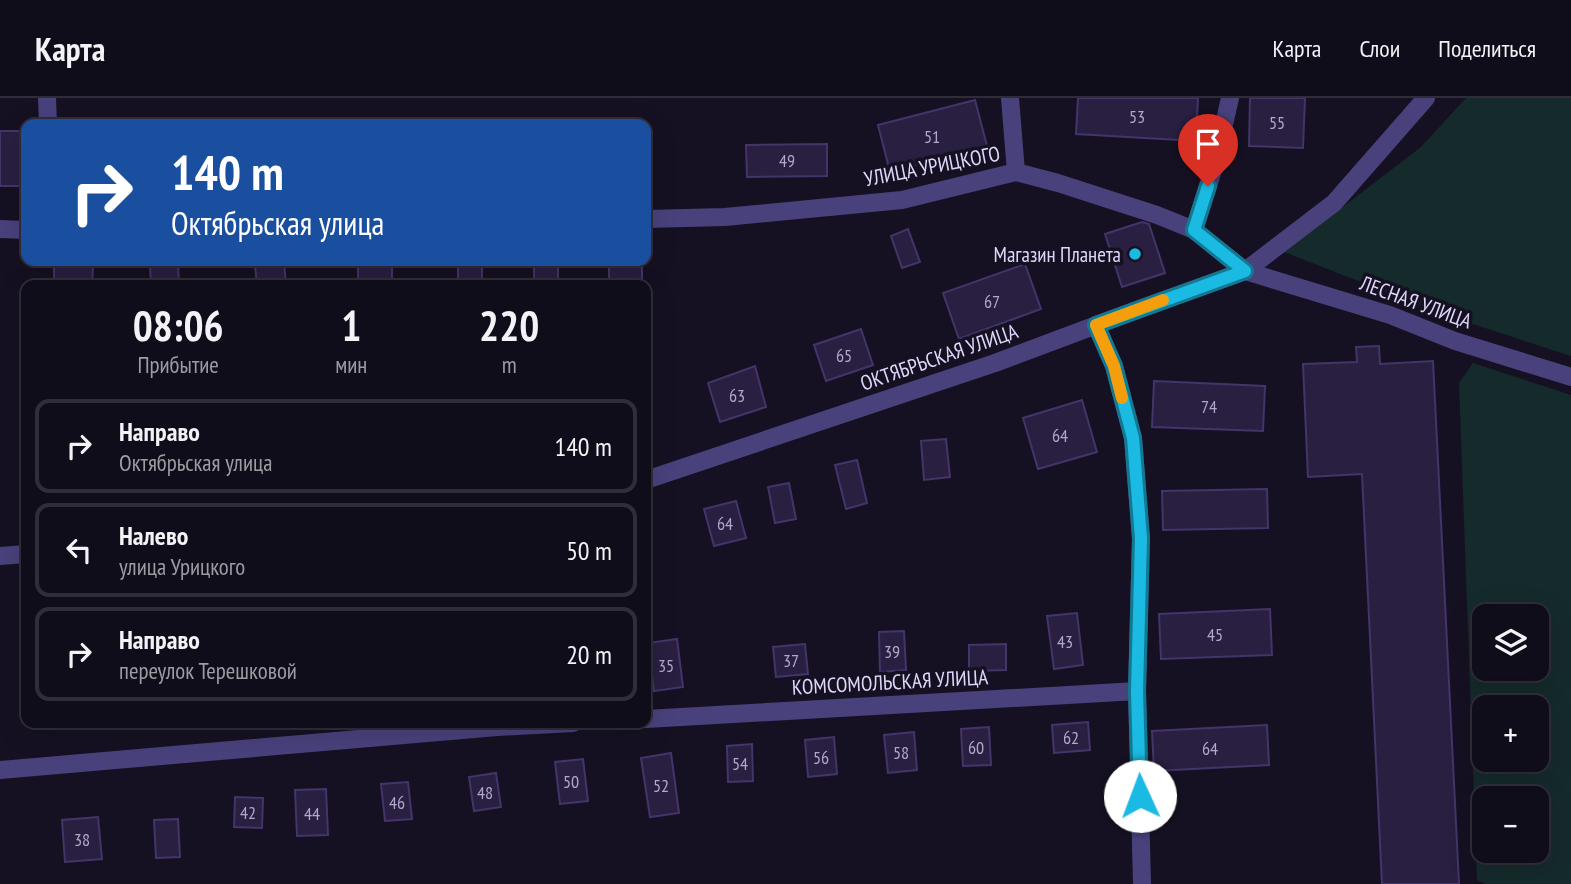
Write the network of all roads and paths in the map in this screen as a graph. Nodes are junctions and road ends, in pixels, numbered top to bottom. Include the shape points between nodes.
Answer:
1 (47, 98) edge
2 (1010, 98) edge
3 (1230, 98) edge
4 (1426, 98) edge
5 (48, 119) edge
6 (1016, 172) junction
7 (651, 219) edge
8 (0, 229) edge
9 (21, 230) edge
10 (1194, 230) junction
11 (1245, 271) junction
12 (1096, 325) junction
13 (1571, 377) edge
14 (651, 478) edge
15 (21, 554) edge
16 (0, 556) edge
17 (1137, 691) junction
18 (651, 719) edge
19 (486, 728) edge
20 (0, 770) edge
21 (1142, 884) edge

1 - 5 street
2 - 6 street
3 - 10 street
4 - 11 street, ОКТЯБРЬСКАЯ УЛИЦА via 1334,203
6 - 7 street, УЛИЦА УРИЦКОГО via 902,200 724,217
6 - 10 street, УЛИЦА УРИЦКОГО
8 - 9 street
10 - 11 street, УЛИЦА УРИЦКОГО
11 - 12 street, ОКТЯБРЬСКАЯ УЛИЦА
11 - 13 street, ЛЕСНАЯ УЛИЦА via 1390,314 1455,341
12 - 14 street, ОКТЯБРЬСКАЯ УЛИЦА
12 - 17 street via 1114,366 1133,438 1141,538
15 - 16 street
17 - 18 street, КОМСОМОЛЬСКАЯ УЛИЦА
17 - 21 street
19 - 20 street

